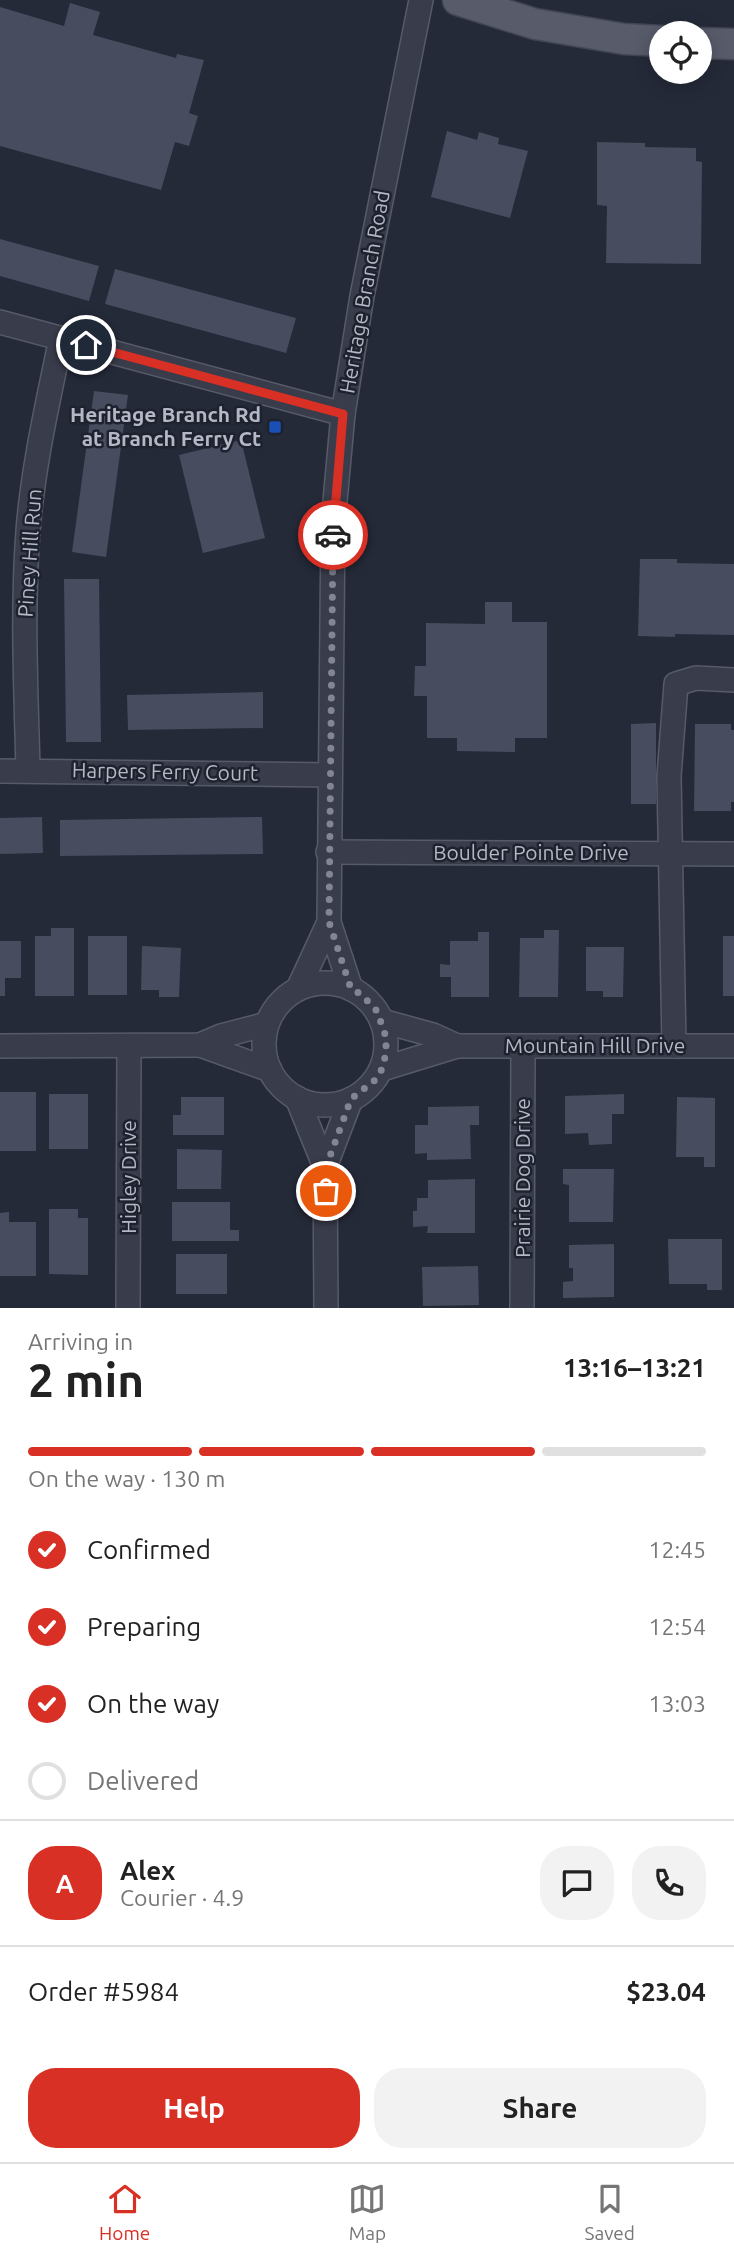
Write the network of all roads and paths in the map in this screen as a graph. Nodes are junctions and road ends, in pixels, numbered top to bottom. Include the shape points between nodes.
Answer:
1 (421, 0) edge
2 (457, 0) edge
3 (649, 40) edge
4 (712, 43) edge
5 (734, 44) edge
6 (0, 321) edge
7 (61, 338) junction
8 (343, 414) junction
9 (734, 680) edge
10 (0, 771) edge
11 (28, 771) junction
12 (330, 775) junction
13 (328, 852) junction
14 (672, 854) junction
15 (734, 854) edge
16 (329, 922) junction
17 (298, 989) junction
18 (351, 989) junction
19 (382, 1021) junction
20 (267, 1024) junction
21 (200, 1045) junction
22 (0, 1046) edge
23 (129, 1046) junction
24 (457, 1046) junction
25 (674, 1046) junction
26 (734, 1046) edge
27 (523, 1047) junction
28 (382, 1069) junction
29 (270, 1070) junction
30 (297, 1098) junction
31 (351, 1099) junction
32 (326, 1167) junction
33 (128, 1308) edge
34 (326, 1308) edge
35 (522, 1308) edge

1 - 8 street, Heritage Branch Road
2 - 3 main road via 534,24
4 - 5 main road
6 - 7 street
7 - 8 street
7 - 11 street, Piney Hill Run via 28,530 24,609
8 - 12 street, Heritage Branch Road via 333,523
9 - 14 street via 696,678 676,684 669,776
10 - 11 street, Harpers Ferry Court
11 - 12 street, Harpers Ferry Court
12 - 13 street, Heritage Branch Road
13 - 14 street, Boulder Pointe Drive
13 - 16 street, Heritage Branch Road
14 - 15 street, Boulder Pointe Drive
14 - 25 street
16 - 17 street, Heritage Branch Road
16 - 18 street, Heritage Branch Road
17 - 18 street via 334,984
17 - 20 street via 280,1004
18 - 19 street via 370,1002
19 - 24 street, Mountain Hill Drive
19 - 28 street via 386,1053
20 - 21 street
20 - 29 street via 264,1040
21 - 23 street
21 - 29 street
22 - 23 street
23 - 33 street, Higley Drive
24 - 27 street, Mountain Hill Drive
24 - 28 street, Mountain Hill Drive
25 - 26 street, Mountain Hill Drive
25 - 27 street, Mountain Hill Drive
27 - 35 street, Prairie Dog Drive
28 - 31 street via 369,1087
29 - 30 street
30 - 31 street via 315,1104
30 - 32 street
31 - 32 street
32 - 34 street

